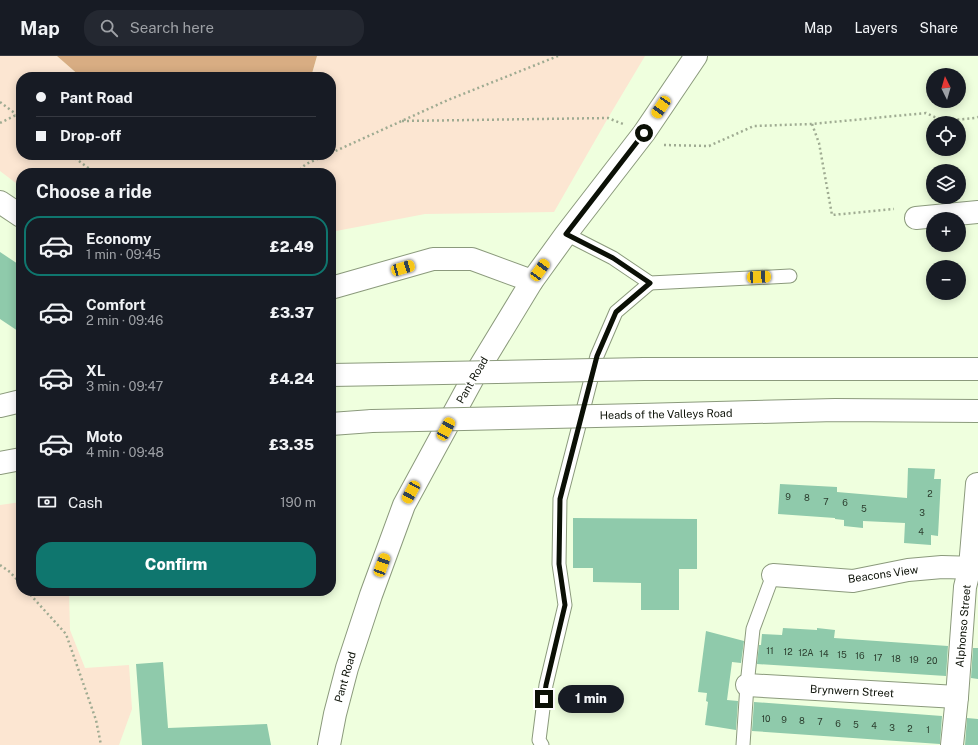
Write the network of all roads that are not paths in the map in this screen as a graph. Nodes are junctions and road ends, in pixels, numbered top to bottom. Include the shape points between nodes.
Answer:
1 (696, 56) edge
2 (0, 202) edge
3 (978, 212) edge
4 (16, 213) edge
5 (916, 218) dead end
6 (566, 234) junction
7 (790, 276) dead end
8 (532, 281) junction
9 (650, 283) junction
10 (336, 287) edge
11 (978, 369) edge
12 (336, 375) edge
13 (16, 402) edge
14 (0, 406) edge
15 (978, 411) edge
16 (336, 424) edge
17 (16, 460) edge
18 (0, 463) edge
19 (977, 483) edge
20 (974, 568) edge
21 (773, 575) joint
22 (748, 685) junction
23 (957, 697) junction
24 (329, 745) edge
25 (542, 745) edge
26 (743, 745) edge
27 (952, 745) edge

1 - 6 main road, Pant Road via 644,133
2 - 4 main road
3 - 5 main road
6 - 8 main road, Pant Road
6 - 9 lane via 613,258
7 - 9 lane
8 - 10 main road via 472,259 434,259
8 - 24 main road, Pant Road via 473,378 404,505 347,668
9 - 25 lane via 616,312 597,356 560,499 559,564 565,605 546,685 539,740
11 - 12 main road, bridge via 644,369
13 - 14 main road
15 - 16 main road, Heads of the Valleys Road, bridge via 835,410
17 - 18 main road
19 - 20 main road, Alphonso Street
20 - 21 main road, Beacons View via 908,570 853,581
20 - 23 main road, Alphonso Street via 965,587
21 - 22 lane via 754,629
22 - 23 main road, Brynwern Street
22 - 26 lane
23 - 27 main road, Alphonso Street

